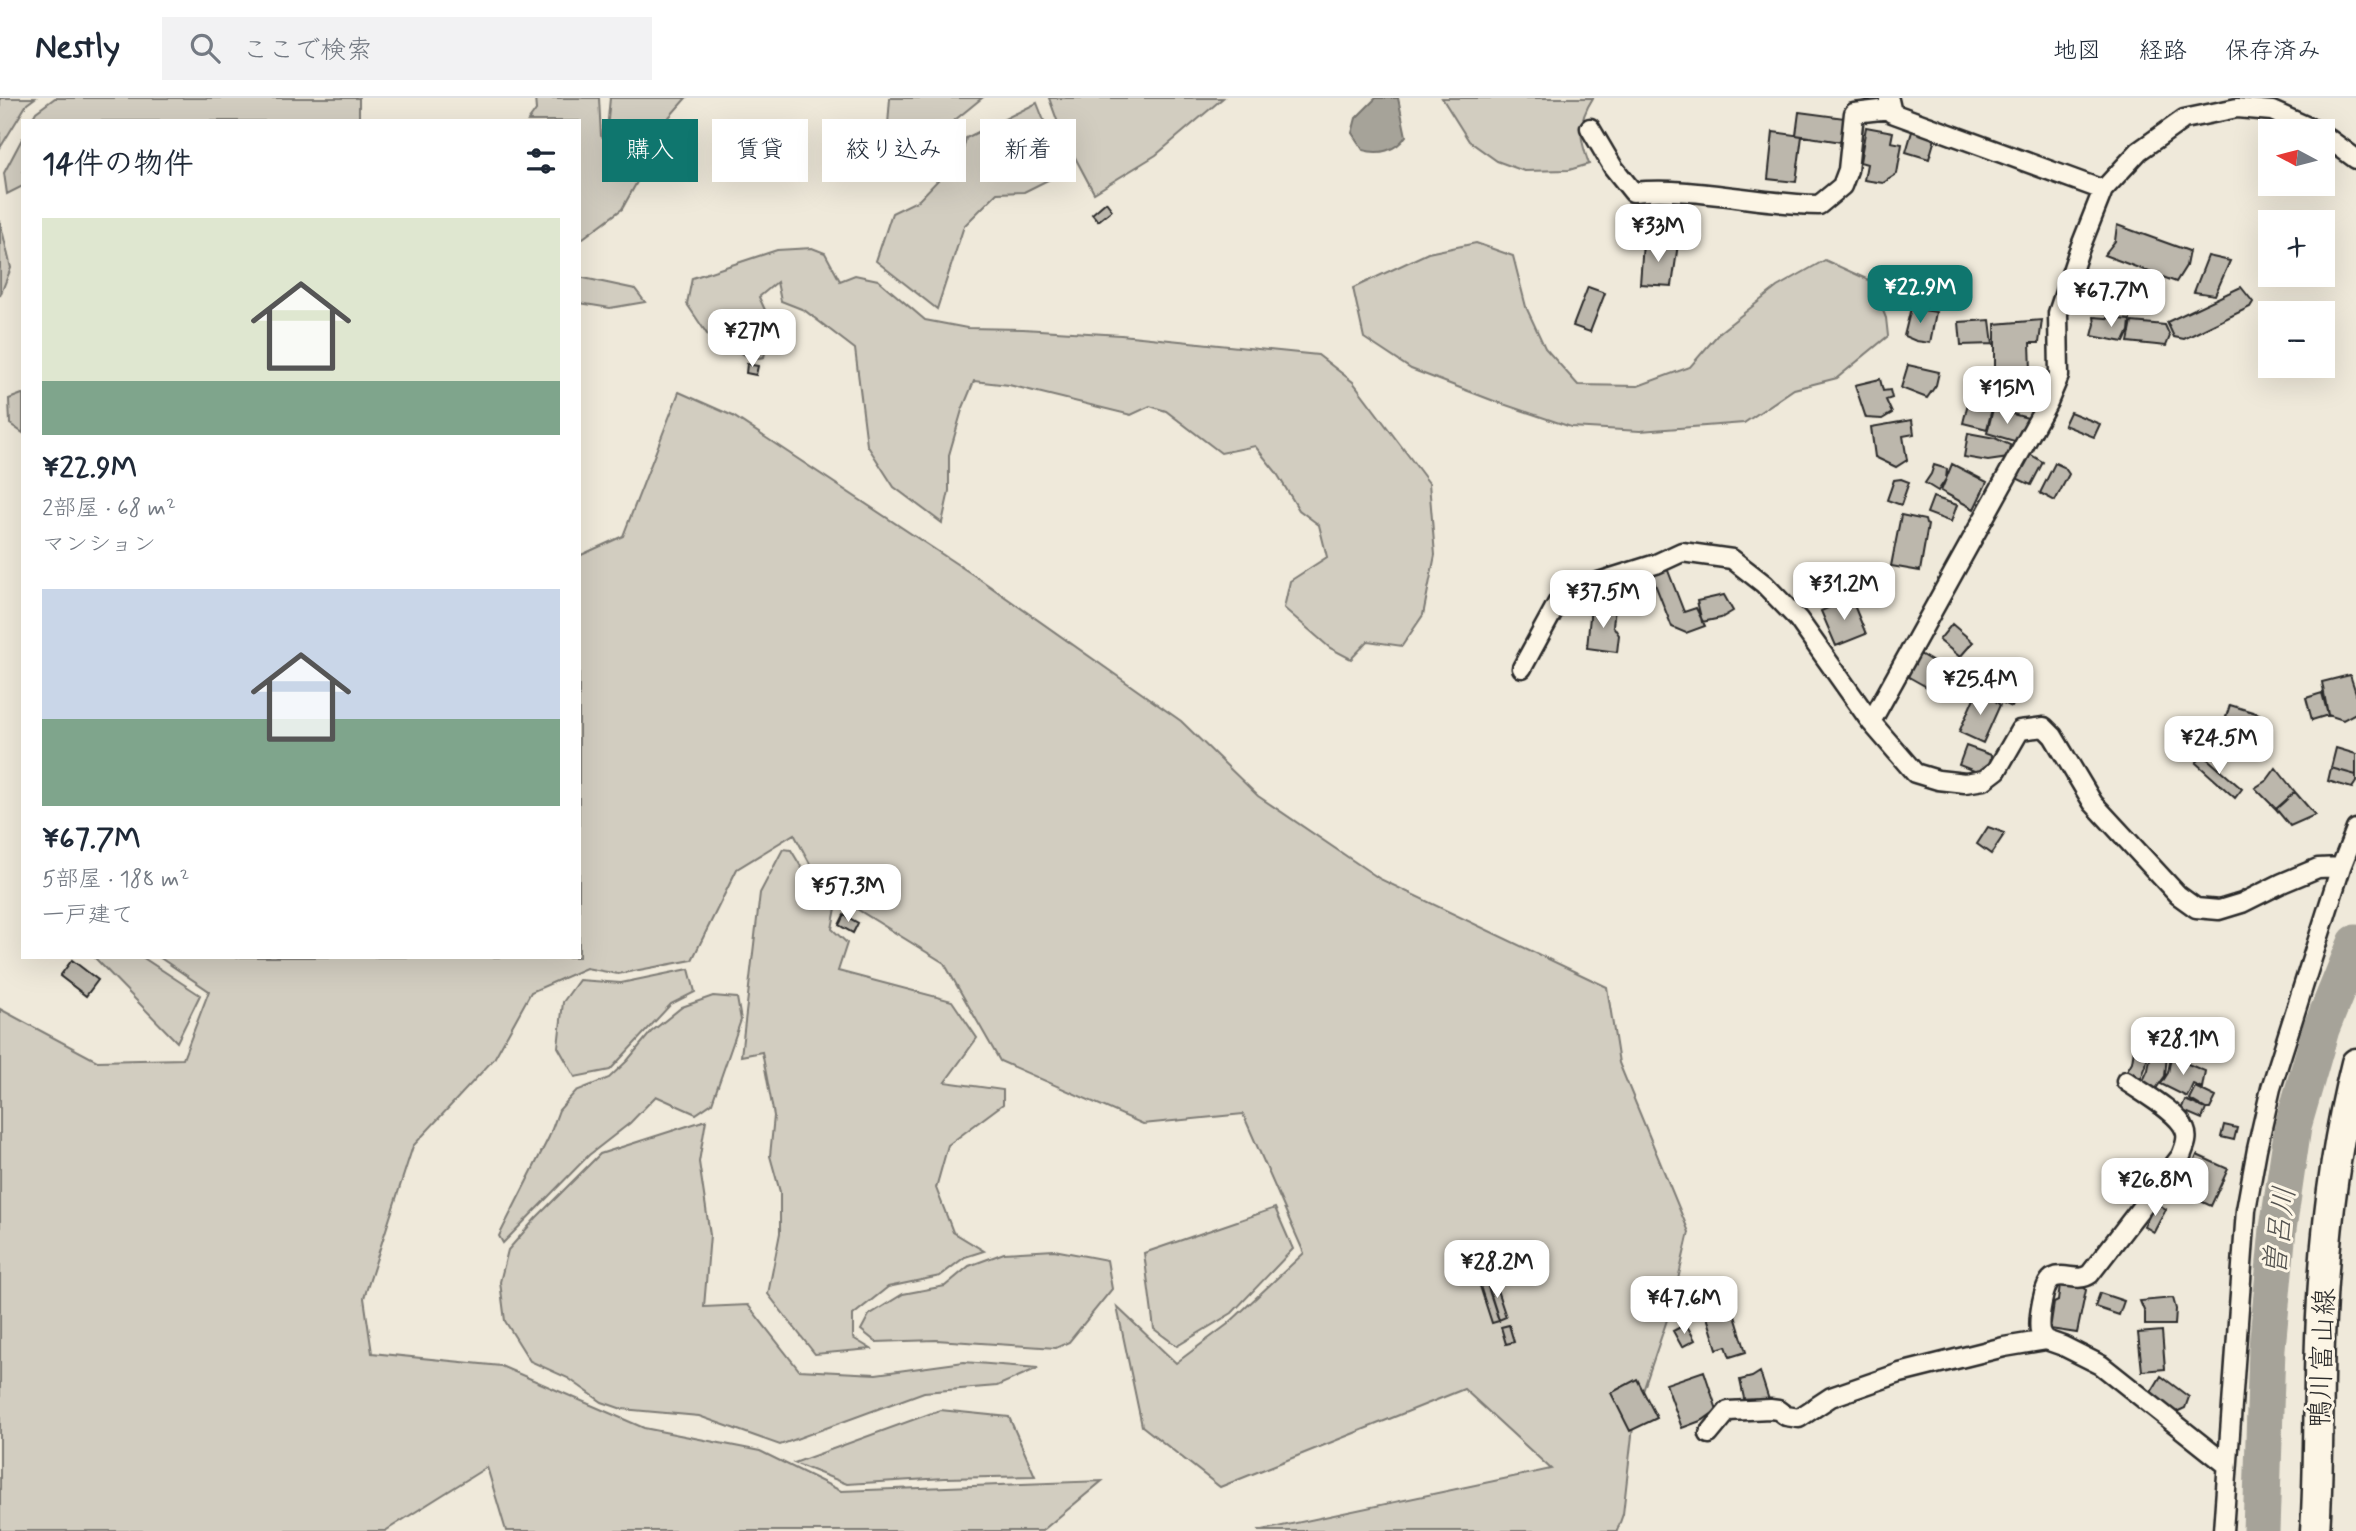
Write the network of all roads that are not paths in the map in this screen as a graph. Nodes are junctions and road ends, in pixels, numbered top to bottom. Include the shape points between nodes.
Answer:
1 (1890, 104) edge
2 (2290, 119) edge
3 (1590, 128) dead end
4 (2335, 144) edge
5 (2356, 159) edge
6 (2103, 190) junction
7 (1522, 668) dead end
8 (1871, 722) junction
9 (2356, 829) edge
10 (2341, 867) junction
11 (2356, 1063) edge
12 (2126, 1081) dead end
13 (2046, 1340) junction
14 (1709, 1434) dead end
15 (2227, 1465) junction
16 (2223, 1531) edge
17 (2315, 1531) edge

1 - 3 street via 1854,113 1842,186 1819,205 1656,190 1633,192
1 - 6 street via 1892,113
2 - 6 street via 2272,111 2237,108 2184,119 2139,151
4 - 5 street
6 - 8 street via 2058,313 2059,376 2052,393
7 - 8 street via 1558,602 1580,588 1682,552 1732,559 1798,619
8 - 10 street via 1915,773 1965,783 1984,780 1997,770 2020,730 2044,727 2093,803 2178,895 2196,908 2219,910 2318,868
9 - 10 street
10 - 15 street via 2256,1149 2246,1210
11 - 17 main road, 鴨川富山線 via 2332,1189 2321,1315
12 - 13 street via 2179,1119 2185,1129 2185,1146 2090,1274 2050,1279 2040,1321 2040,1333
13 - 14 street via 1900,1373 1832,1397 1799,1418 1770,1409 1728,1411
13 - 15 street via 2101,1365
15 - 16 street

